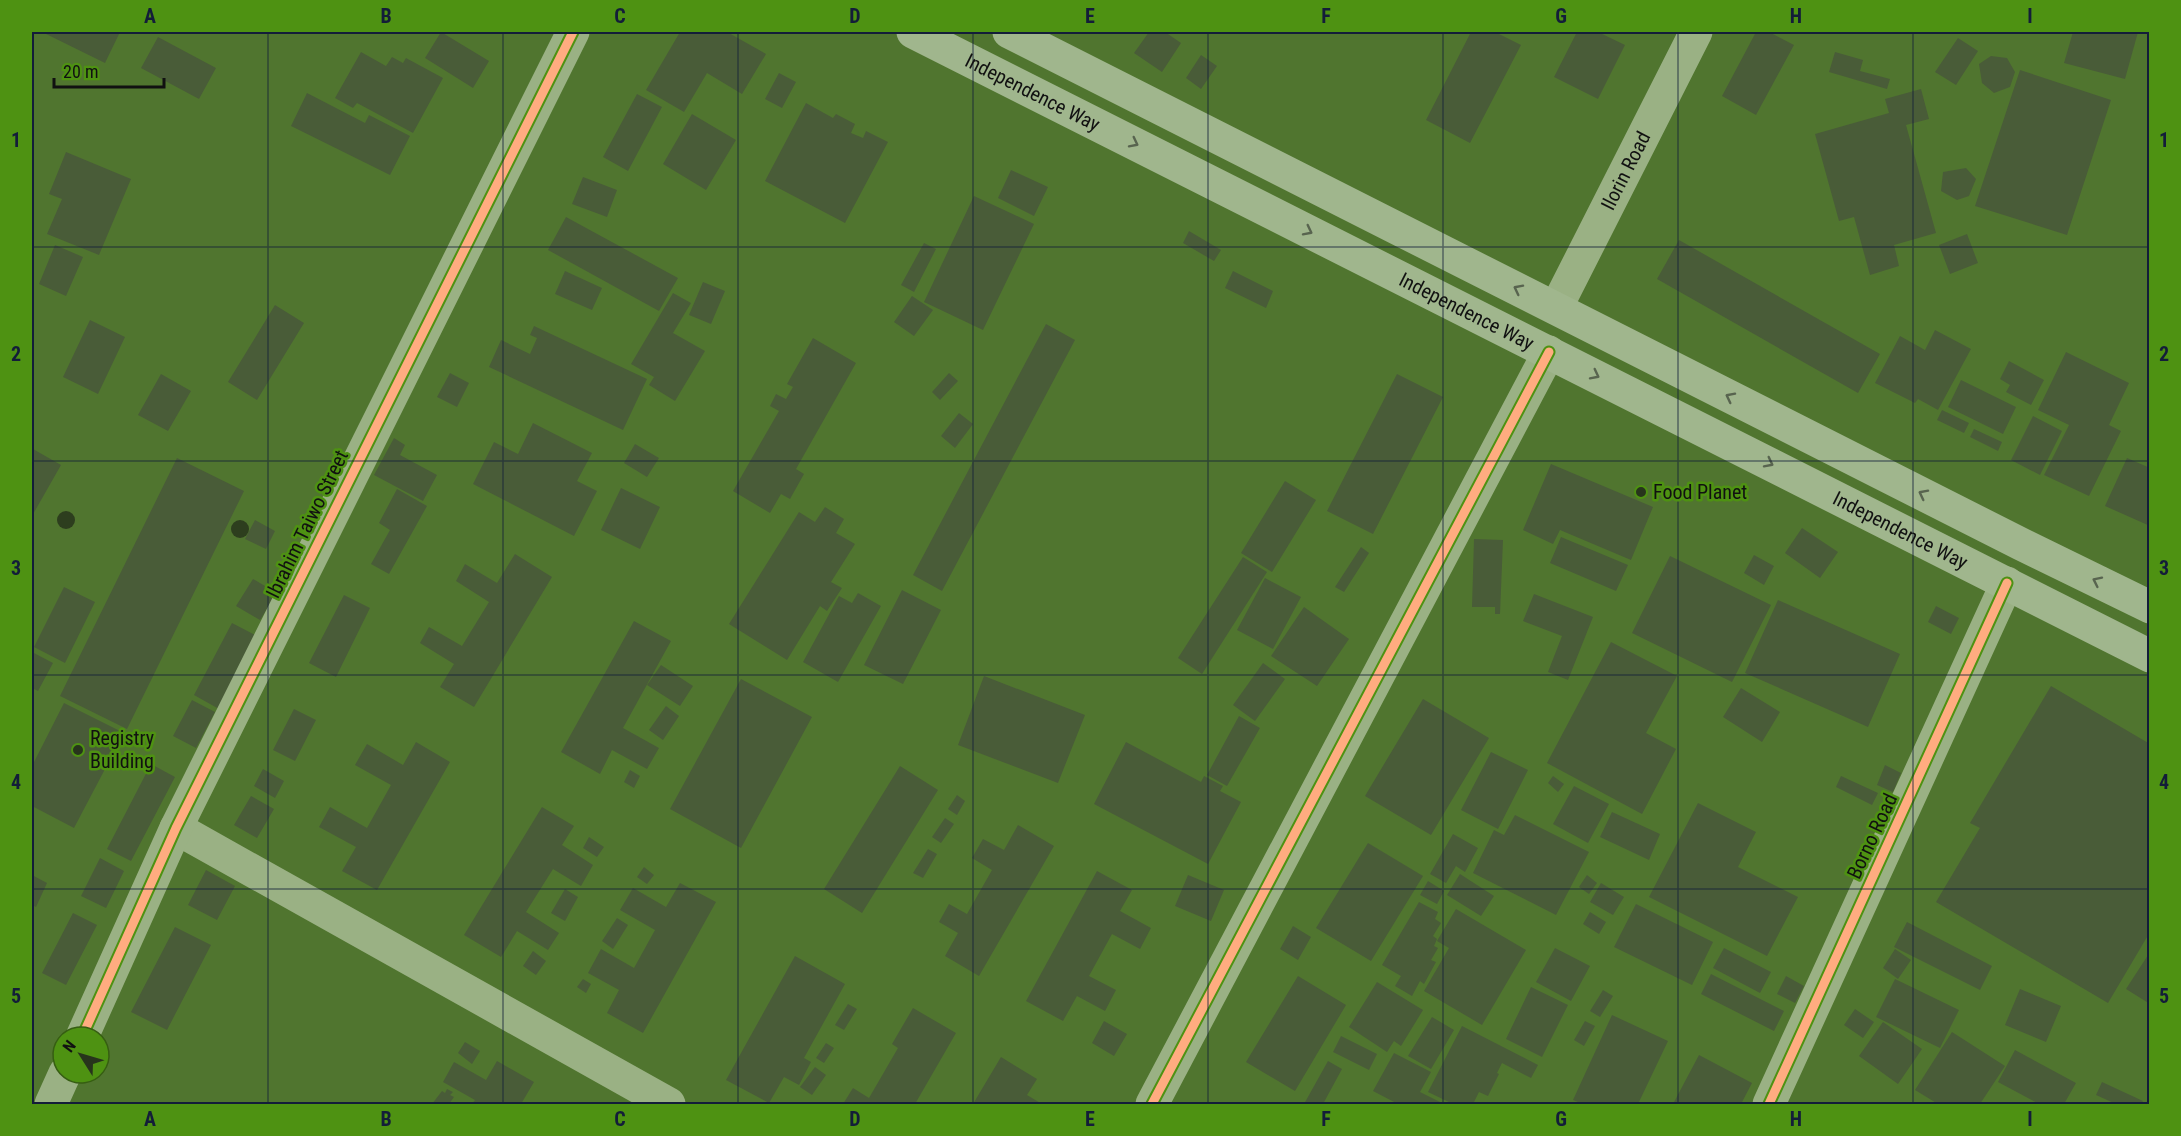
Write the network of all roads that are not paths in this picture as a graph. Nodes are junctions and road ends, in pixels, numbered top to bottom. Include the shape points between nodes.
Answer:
1 (573, 32) edge
2 (913, 32) edge
3 (1010, 32) edge
4 (1696, 32) edge
5 (1556, 308) junction
6 (1549, 352) junction
7 (2007, 583) junction
8 (2150, 607) edge
9 (2150, 656) edge
10 (176, 828) junction
11 (87, 1025) edge
12 (60, 1085) edge
13 (51, 1104) edge
14 (669, 1104) edge
15 (1152, 1104) edge
16 (1769, 1104) edge

1 - 10 street, Ibrahim Taiwo Street
2 -> 6 main road, Independence Way
5 -> 3 main road
4 - 5 street, Ilorin Road
8 -> 5 main road
6 -> 7 main road, Independence Way
6 - 15 street
7 - 9 main road, Independence Way
7 - 16 street, Borno Road
10 - 11 street, Ibrahim Taiwo Street
10 - 14 street
12 - 13 street

